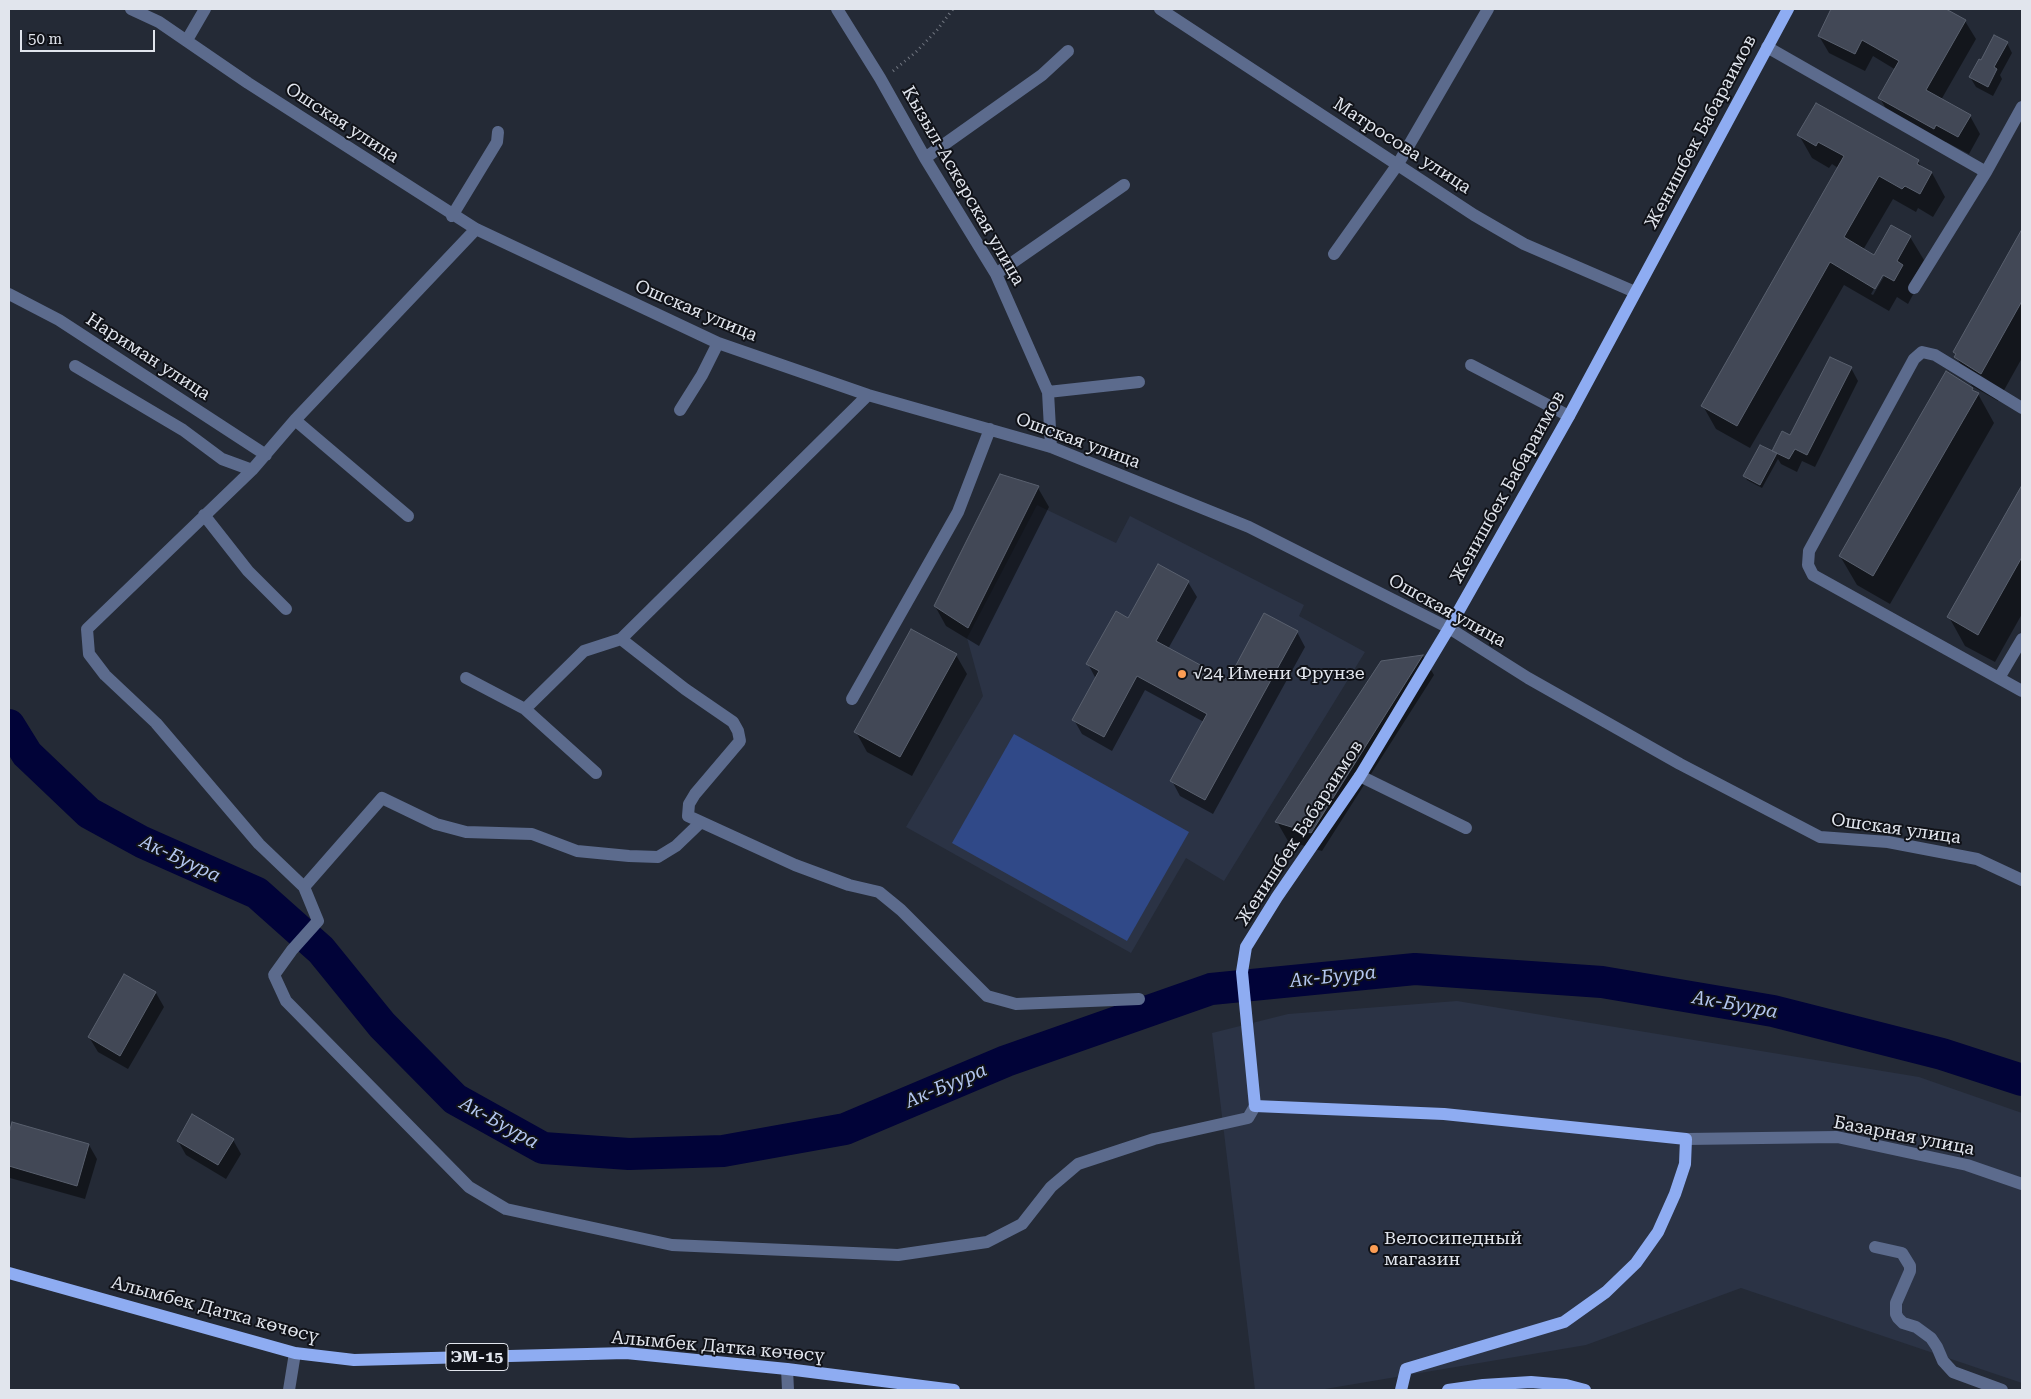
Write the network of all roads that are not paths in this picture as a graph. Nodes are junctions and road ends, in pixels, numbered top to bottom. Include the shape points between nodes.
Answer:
1 (131, 9) edge
2 (205, 9) edge
3 (837, 9) edge
4 (1160, 9) edge
5 (1488, 9) edge
6 (1788, 9) edge
7 (187, 40) junction
8 (1767, 47) junction
9 (1068, 50) dead end
10 (2022, 108) edge
11 (498, 132) dead end
12 (925, 158) junction
13 (1398, 164) junction
14 (1986, 172) junction
15 (1124, 185) dead end
16 (452, 216) junction
17 (476, 230) junction
18 (1334, 254) dead end
19 (996, 274) junction
20 (1914, 288) dead end
21 (1635, 292) junction
22 (9, 294) edge
23 (718, 343) junction
24 (1471, 365) dead end
25 (75, 366) dead end
26 (1139, 382) dead end
27 (1048, 392) junction
28 (868, 395) junction
29 (2022, 408) edge
30 (680, 410) dead end
31 (1569, 416) junction
32 (295, 420) junction
33 (990, 428) junction
34 (1051, 447) junction
35 (266, 455) junction
36 (252, 470) junction
37 (204, 515) junction
38 (408, 516) dead end
39 (286, 609) dead end
40 (1449, 628) junction
41 (621, 639) junction
42 (2022, 639) edge
43 (466, 678) dead end
44 (1999, 678) junction
45 (2022, 692) edge
46 (852, 699) dead end
47 (525, 709) junction
48 (596, 773) dead end
49 (1360, 776) junction
50 (701, 822) junction
51 (1466, 828) dead end
52 (2022, 880) edge
53 (304, 887) junction
54 (1139, 999) dead end
55 (1256, 1106) junction
56 (1686, 1139) junction
57 (2022, 1184) edge
58 (1875, 1247) dead end
59 (9, 1273) edge
60 (295, 1353) junction
61 (787, 1369) junction
62 (289, 1390) edge
63 (788, 1390) edge
64 (954, 1390) edge
65 (1402, 1390) edge
66 (1448, 1390) edge
67 (1585, 1390) edge
68 (2002, 1390) edge

1 - 7 street, Ошская улица
2 - 7 street
3 - 12 street, Кызыл-Аскерская улица
4 - 13 street, Матросова улица
5 - 13 street
6 - 8 main road, Женишбек Бабараимов
7 - 16 street, Ошская улица
8 - 14 street
8 - 21 main road, Женишбек Бабараимов
9 - 12 street via 1042,74
10 - 14 street
11 - 16 street via 496,142
12 - 19 street, Кызыл-Аскерская улица
13 - 18 street
13 - 21 street, Матросова улица via 1524,244
14 - 20 street
15 - 19 street
16 - 17 street, Ошская улица
17 - 23 street, Ошская улица
17 - 32 street
19 - 27 street, Кызыл-Аскерская улица
21 - 31 main road, Женишбек Бабараимов
22 - 35 street, Нариман улица via 59,320
23 - 28 street, Ошская улица
23 - 30 street
24 - 31 street
25 - 36 street via 183,430 222,459
26 - 27 street
27 - 34 street, Кызыл-Аскерская улица
28 - 33 street, Ошская улица
28 - 41 street
29 - 44 street via 1935,355 1922,352 1914,359 1809,551 1808,565 1813,575
31 - 40 main road, Женишбек Бабараимов
32 - 35 street
32 - 38 street
33 - 34 street, Ошская улица
33 - 46 street via 958,512
34 - 40 street, Ошская улица via 1249,527
35 - 36 street
36 - 37 street
37 - 39 street via 248,570
37 - 53 street via 86,628 89,654 156,723 259,844
40 - 49 main road, Женишбек Бабараимов
40 - 52 street, Ошская улица via 1528,678 1680,764 1820,837 1888,842 1977,858
41 - 47 street via 584,651
41 - 50 street via 733,722 738,732 740,741 689,804 688,816
42 - 44 street
43 - 47 street
44 - 45 street
47 - 48 street
49 - 51 street
49 - 55 main road, Женишбек Бабараимов via 1246,948 1242,972
50 - 53 street via 676,846 658,857 629,856 577,852 532,834 466,832 436,824 382,798
50 - 54 street via 795,866 879,892 987,996 1016,1004
53 - 55 street via 318,921 274,975 286,1001 469,1188 506,1209 672,1245 898,1255 987,1242 1022,1224 1051,1187 1078,1164 1154,1139 1248,1118
55 - 56 main road via 1444,1114
56 - 57 street, Базарная улица via 1837,1137 1967,1165
56 - 65 main road via 1685,1164 1676,1194 1658,1232 1636,1263 1606,1292 1564,1322 1406,1369
58 - 68 street via 1902,1253 1910,1266 1896,1303 1898,1318 1931,1338 1953,1372
59 - 60 main road, Алымбек Датка көчөсү / ЭМ-15
60 - 61 main road, Алымбек Датка көчөсү / ЭМ-15 via 354,1360 626,1353
60 - 62 street
61 - 63 street
61 - 64 main road, Алымбек Датка көчөсү / ЭМ-15
66 - 67 main road via 1484,1384 1531,1382

